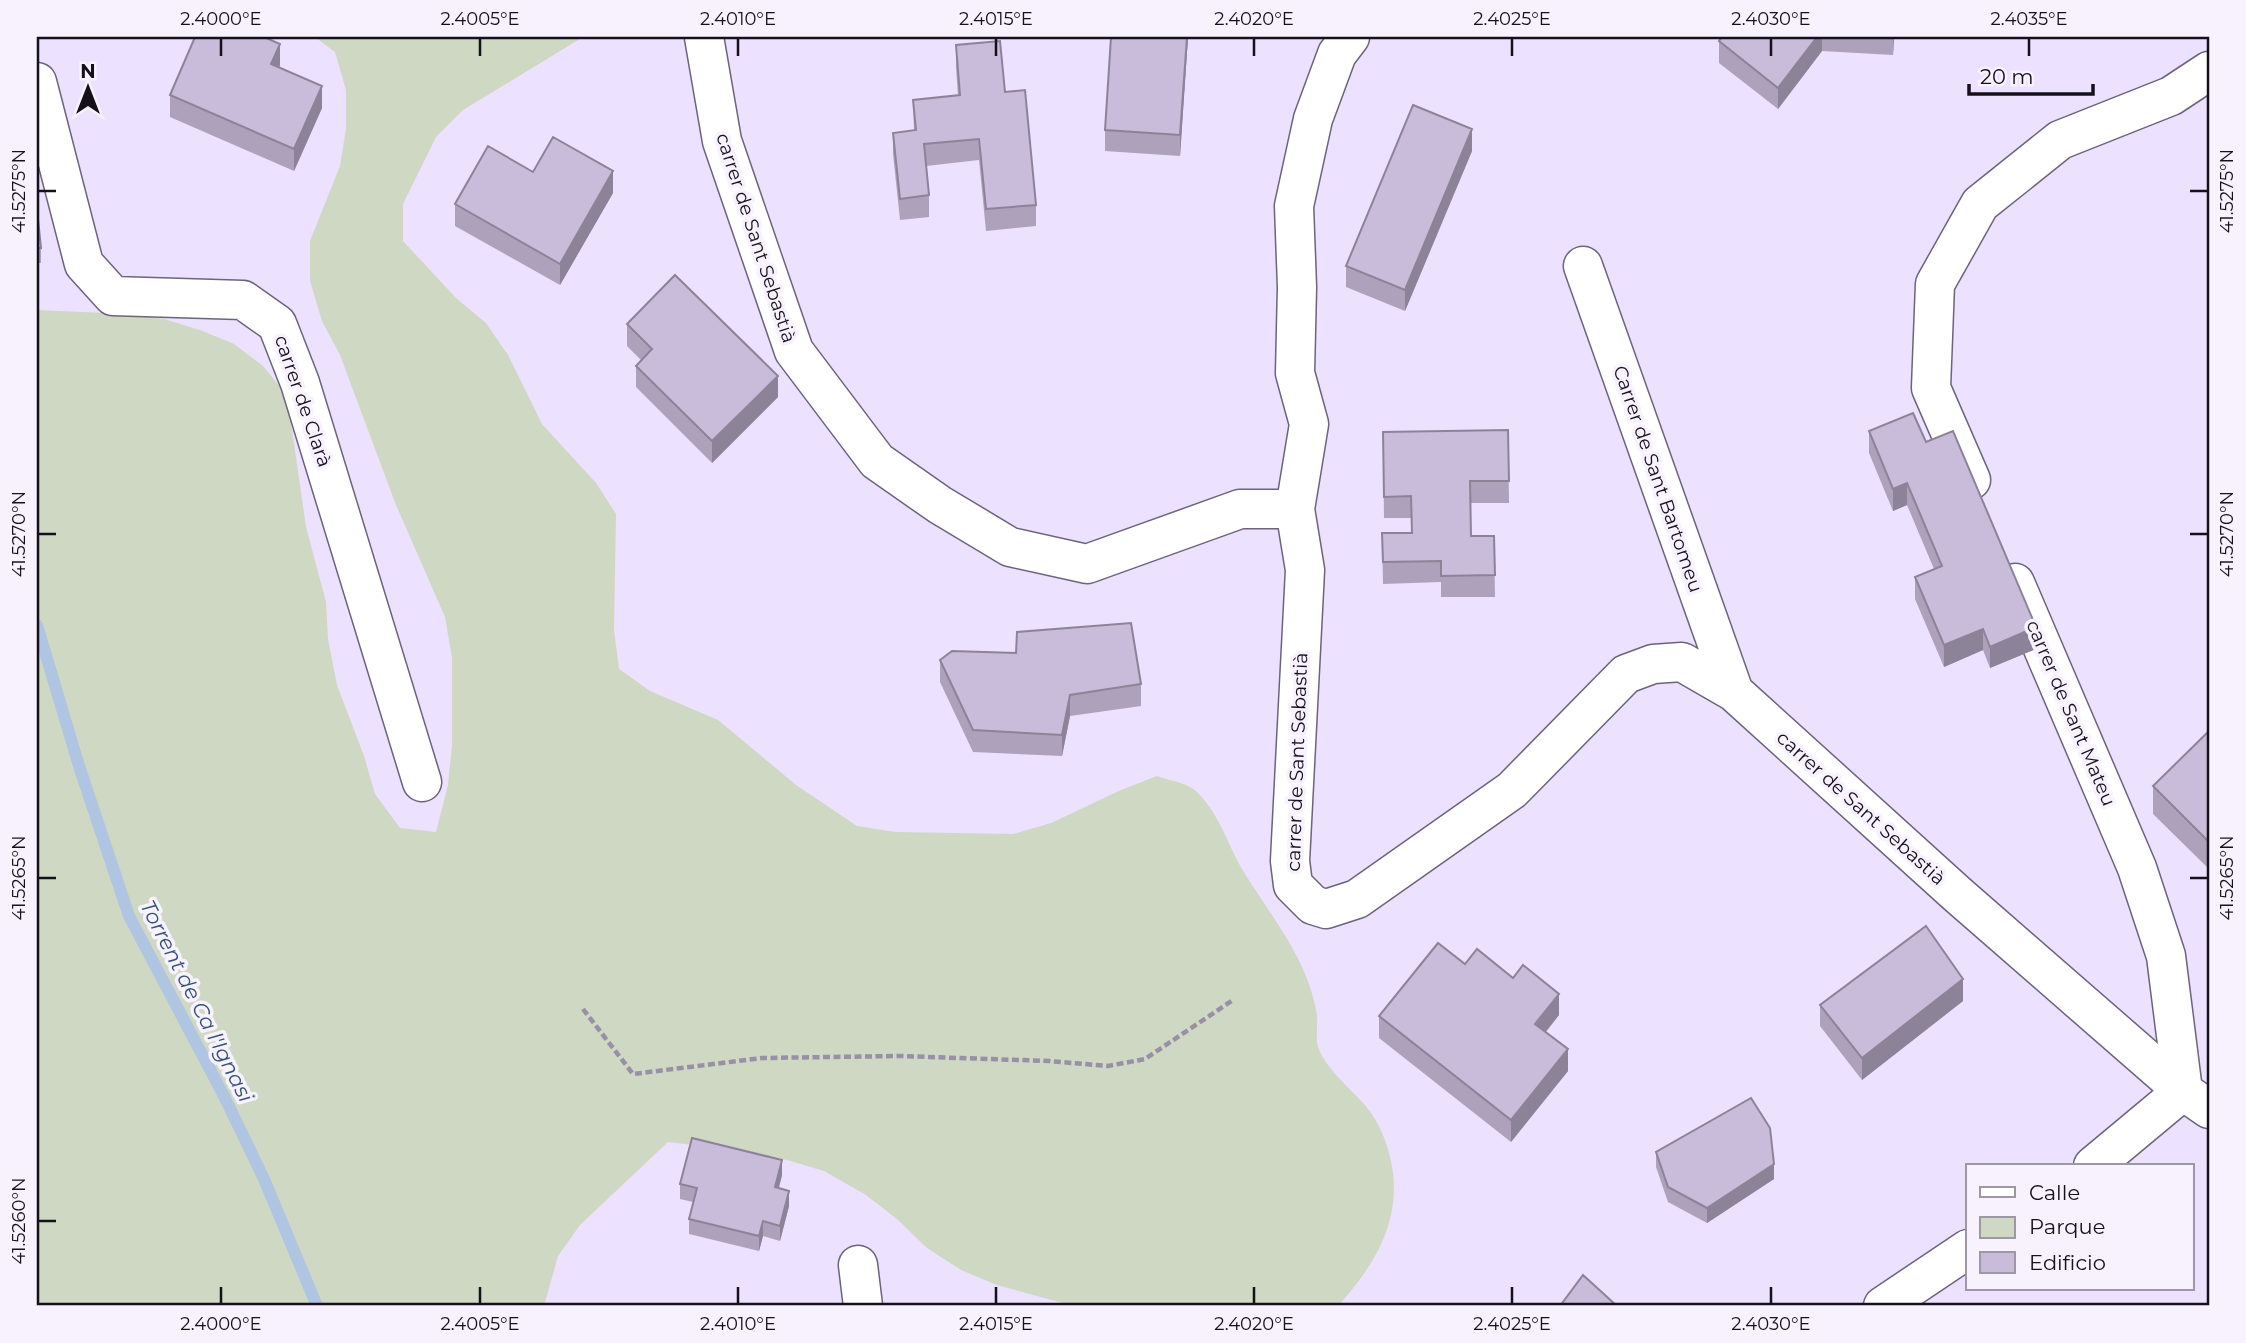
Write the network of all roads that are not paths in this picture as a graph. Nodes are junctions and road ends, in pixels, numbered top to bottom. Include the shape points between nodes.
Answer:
1 (704, 37) edge
2 (1350, 37) edge
3 (2209, 71) edge
4 (37, 82) edge
5 (1583, 266) dead end
6 (1294, 509) junction
7 (1986, 516) edge
8 (2003, 554) edge
9 (1734, 692) junction
10 (422, 782) dead end
11 (2196, 1100) edge
12 (2096, 1164) edge
13 (1966, 1250) edge
14 (858, 1265) dead end
15 (863, 1306) edge
16 (1883, 1306) edge

1 - 6 street, carrer de Sant Sebastià via 722,141 794,351 877,461 1010,547 1087,564 1240,509
2 - 6 street via 1337,54 1313,119 1293,206 1295,373 1309,424
3 - 7 street via 2171,96 2060,140 1980,204 1935,284 1931,388
4 - 10 street, carrer de Clarà via 85,264 113,296 243,300 276,324 300,383
5 - 9 street, Carrer de Sant Bartomeu
6 - 9 street, carrer de Sant Sebastià via 1305,570 1290,861 1293,885 1313,905 1325,909 1357,899 1513,790 1626,674 1653,664 1682,662
8 - 11 street, carrer de Sant Mateu via 2137,868 2166,956
9 - 11 street, carrer de Sant Sebastià via 1957,894
11 - 12 street
13 - 16 street
14 - 15 street

